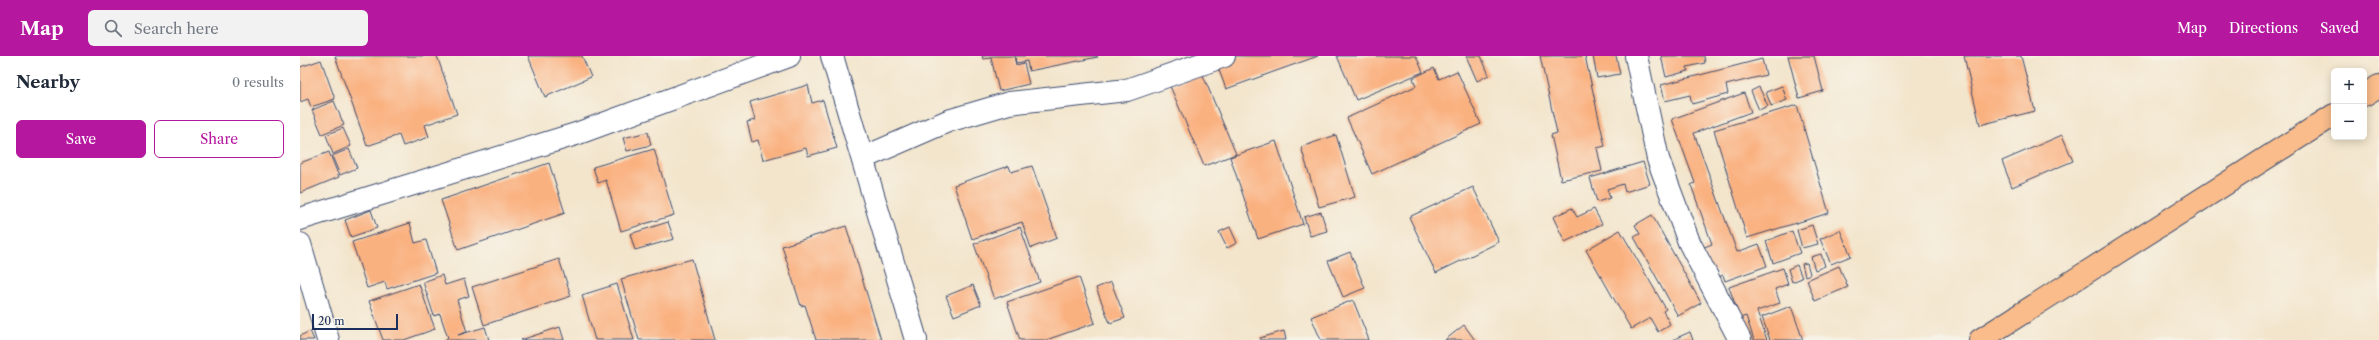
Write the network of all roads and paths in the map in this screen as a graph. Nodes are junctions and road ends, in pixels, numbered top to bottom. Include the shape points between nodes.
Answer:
1 (789, 56) edge
2 (832, 56) edge
3 (1224, 56) edge
4 (1636, 56) edge
5 (2379, 86) edge
6 (2367, 93) edge
7 (2331, 116) edge
8 (862, 158) junction
9 (300, 219) edge
10 (300, 244) edge
11 (328, 340) edge
12 (916, 340) edge
13 (1740, 340) edge
14 (1980, 340) edge

1 - 9 street via 576,134
2 - 8 street
3 - 8 street via 1127,90 1008,104 948,121
4 - 13 street via 1658,159 1690,242
5 - 6 main road
7 - 14 main road
8 - 12 street
10 - 11 street

